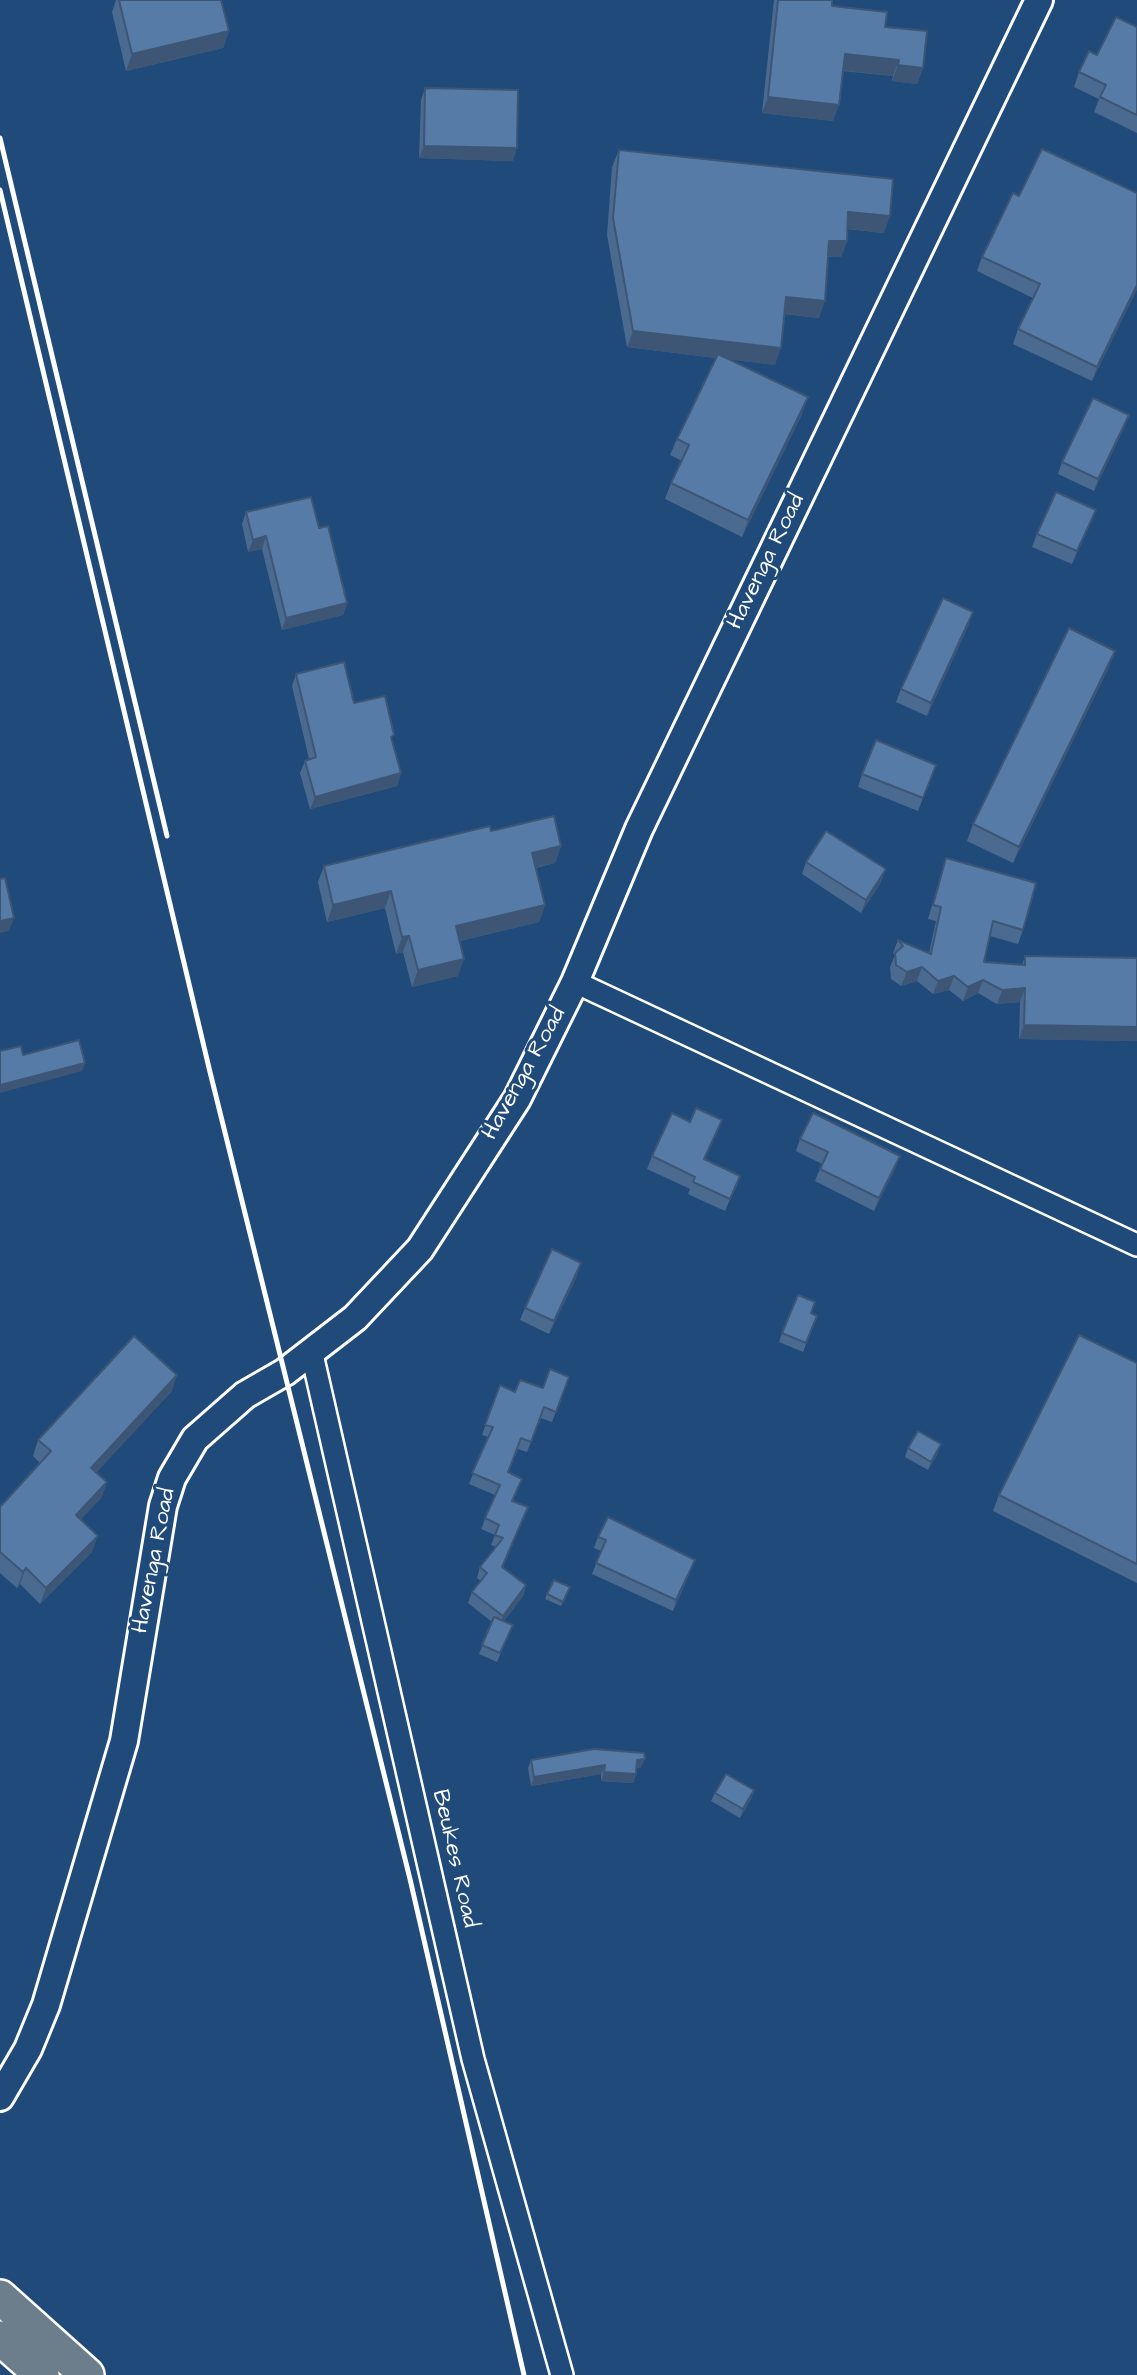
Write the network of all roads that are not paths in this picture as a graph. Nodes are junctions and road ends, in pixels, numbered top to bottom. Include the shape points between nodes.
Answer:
1 (1039, 0) edge
2 (575, 982) junction
3 (1137, 1245) edge
4 (311, 1350) junction
5 (0, 2097) edge
6 (0, 2297) edge
7 (0, 2338) edge
8 (42, 2375) edge
9 (87, 2375) edge
10 (562, 2375) edge

1 - 2 street, Havenga Road via 639,829
2 - 3 street
2 - 4 street, Havenga Road via 517,1099 419,1249 355,1318
4 - 5 street, Havenga Road via 216,1418 195,1438 172,1478 124,1741 46,2005 28,2049
4 - 10 street, Beukes Road via 470,2047
6 - 9 highway
7 - 8 highway

